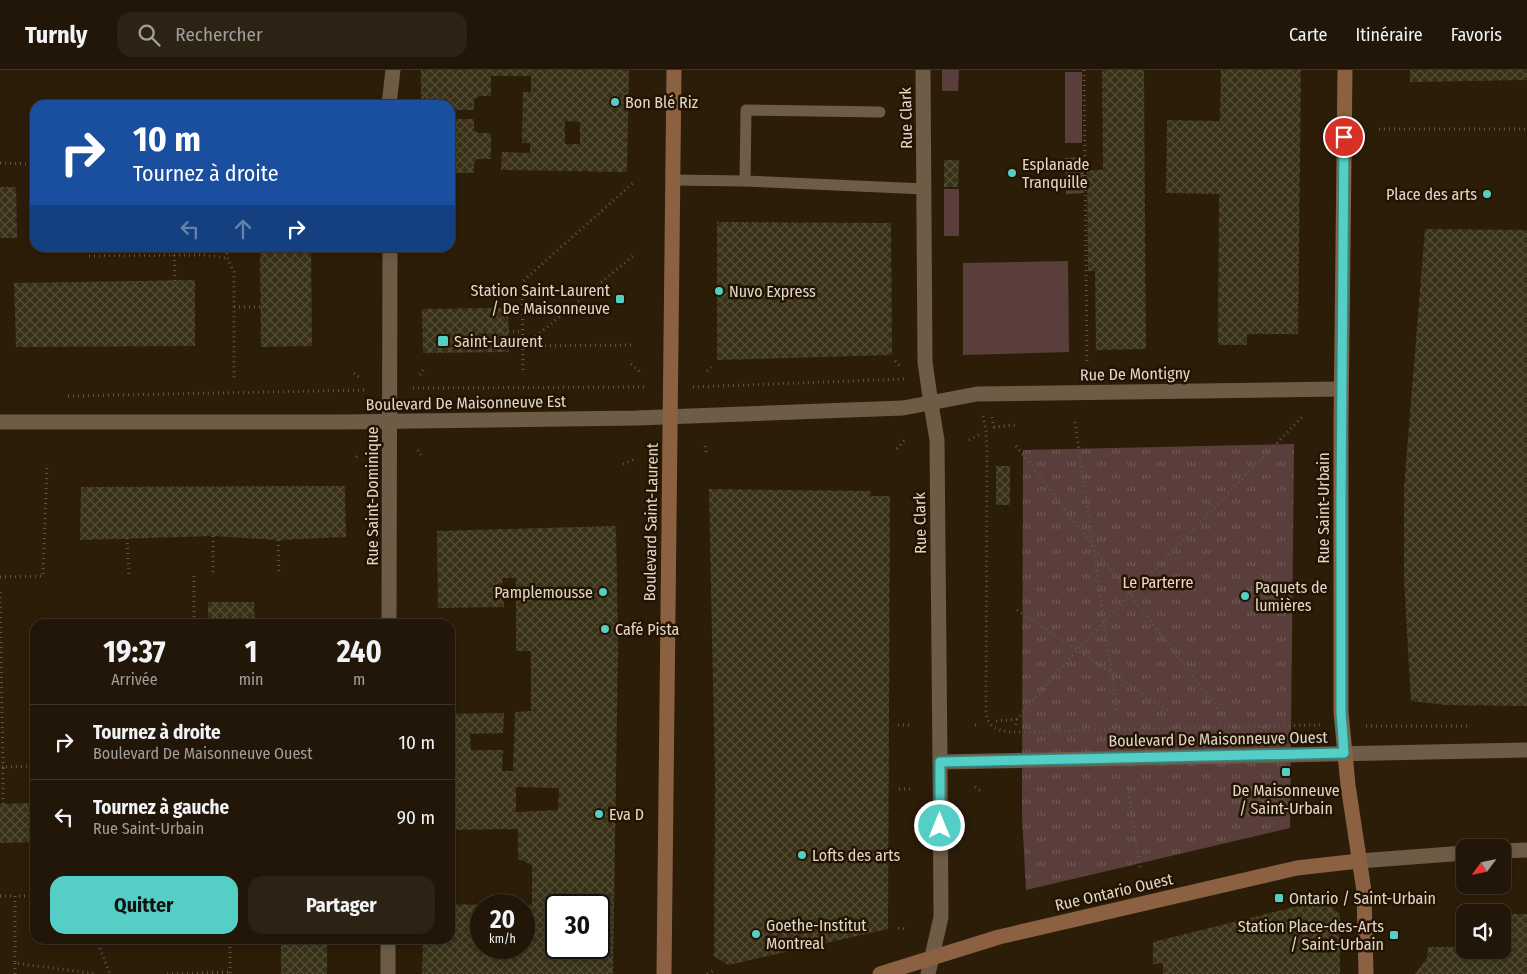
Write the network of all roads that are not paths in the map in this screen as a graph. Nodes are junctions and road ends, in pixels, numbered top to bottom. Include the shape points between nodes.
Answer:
1 (392, 70) edge
2 (674, 70) edge
3 (923, 70) edge
4 (1345, 70) edge
5 (389, 100) edge
6 (880, 112) dead end
7 (673, 180) junction
8 (744, 181) junction
9 (925, 189) junction
10 (390, 252) edge
11 (1341, 389) junction
12 (931, 404) junction
13 (670, 416) junction
14 (390, 421) junction
15 (0, 422) edge
16 (389, 619) edge
17 (1527, 750) edge
18 (1344, 753) junction
19 (940, 762) junction
20 (1527, 850) edge
21 (1511, 851) edge
22 (1456, 854) edge
23 (1359, 861) junction
24 (388, 944) edge
25 (933, 957) junction
26 (388, 974) edge
27 (664, 974) edge
28 (880, 974) edge
29 (928, 974) edge
30 (1366, 974) edge

1 - 5 street
2 - 7 main road, Boulevard Saint-Laurent
3 - 9 street, Rue Clark
4 - 11 main road, Rue Saint-Urbain
6 - 8 lane via 746,110
7 - 8 lane
7 - 13 main road, Boulevard Saint-Laurent
8 - 9 lane
9 - 12 street, Rue Clark via 925,362
10 - 14 street, Rue Saint-Dominique
11 - 12 street, Rue De Montigny via 977,394
11 - 18 main road, Rue Saint-Urbain via 1341,702
12 - 13 street, Boulevard De Maisonneuve Est via 902,408
12 - 19 street, Rue Clark via 937,440
13 - 14 street, Boulevard De Maisonneuve Est
13 - 27 main road, Boulevard Saint-Laurent
14 - 15 street, Boulevard De Maisonneuve Est
14 - 16 street, Rue Saint-Dominique
17 - 18 street, Boulevard De Maisonneuve Ouest
18 - 19 street, Boulevard De Maisonneuve Ouest
18 - 23 main road, Rue Saint-Urbain
19 - 25 street, Rue Clark via 941,917
20 - 21 street
22 - 23 street
23 - 25 main road, Rue Ontario Ouest via 1288,870 999,937
23 - 30 main road, Rue Saint-Urbain via 1364,890
24 - 26 street
25 - 28 main road, Rue Ontario Ouest
25 - 29 street, Rue Clark

